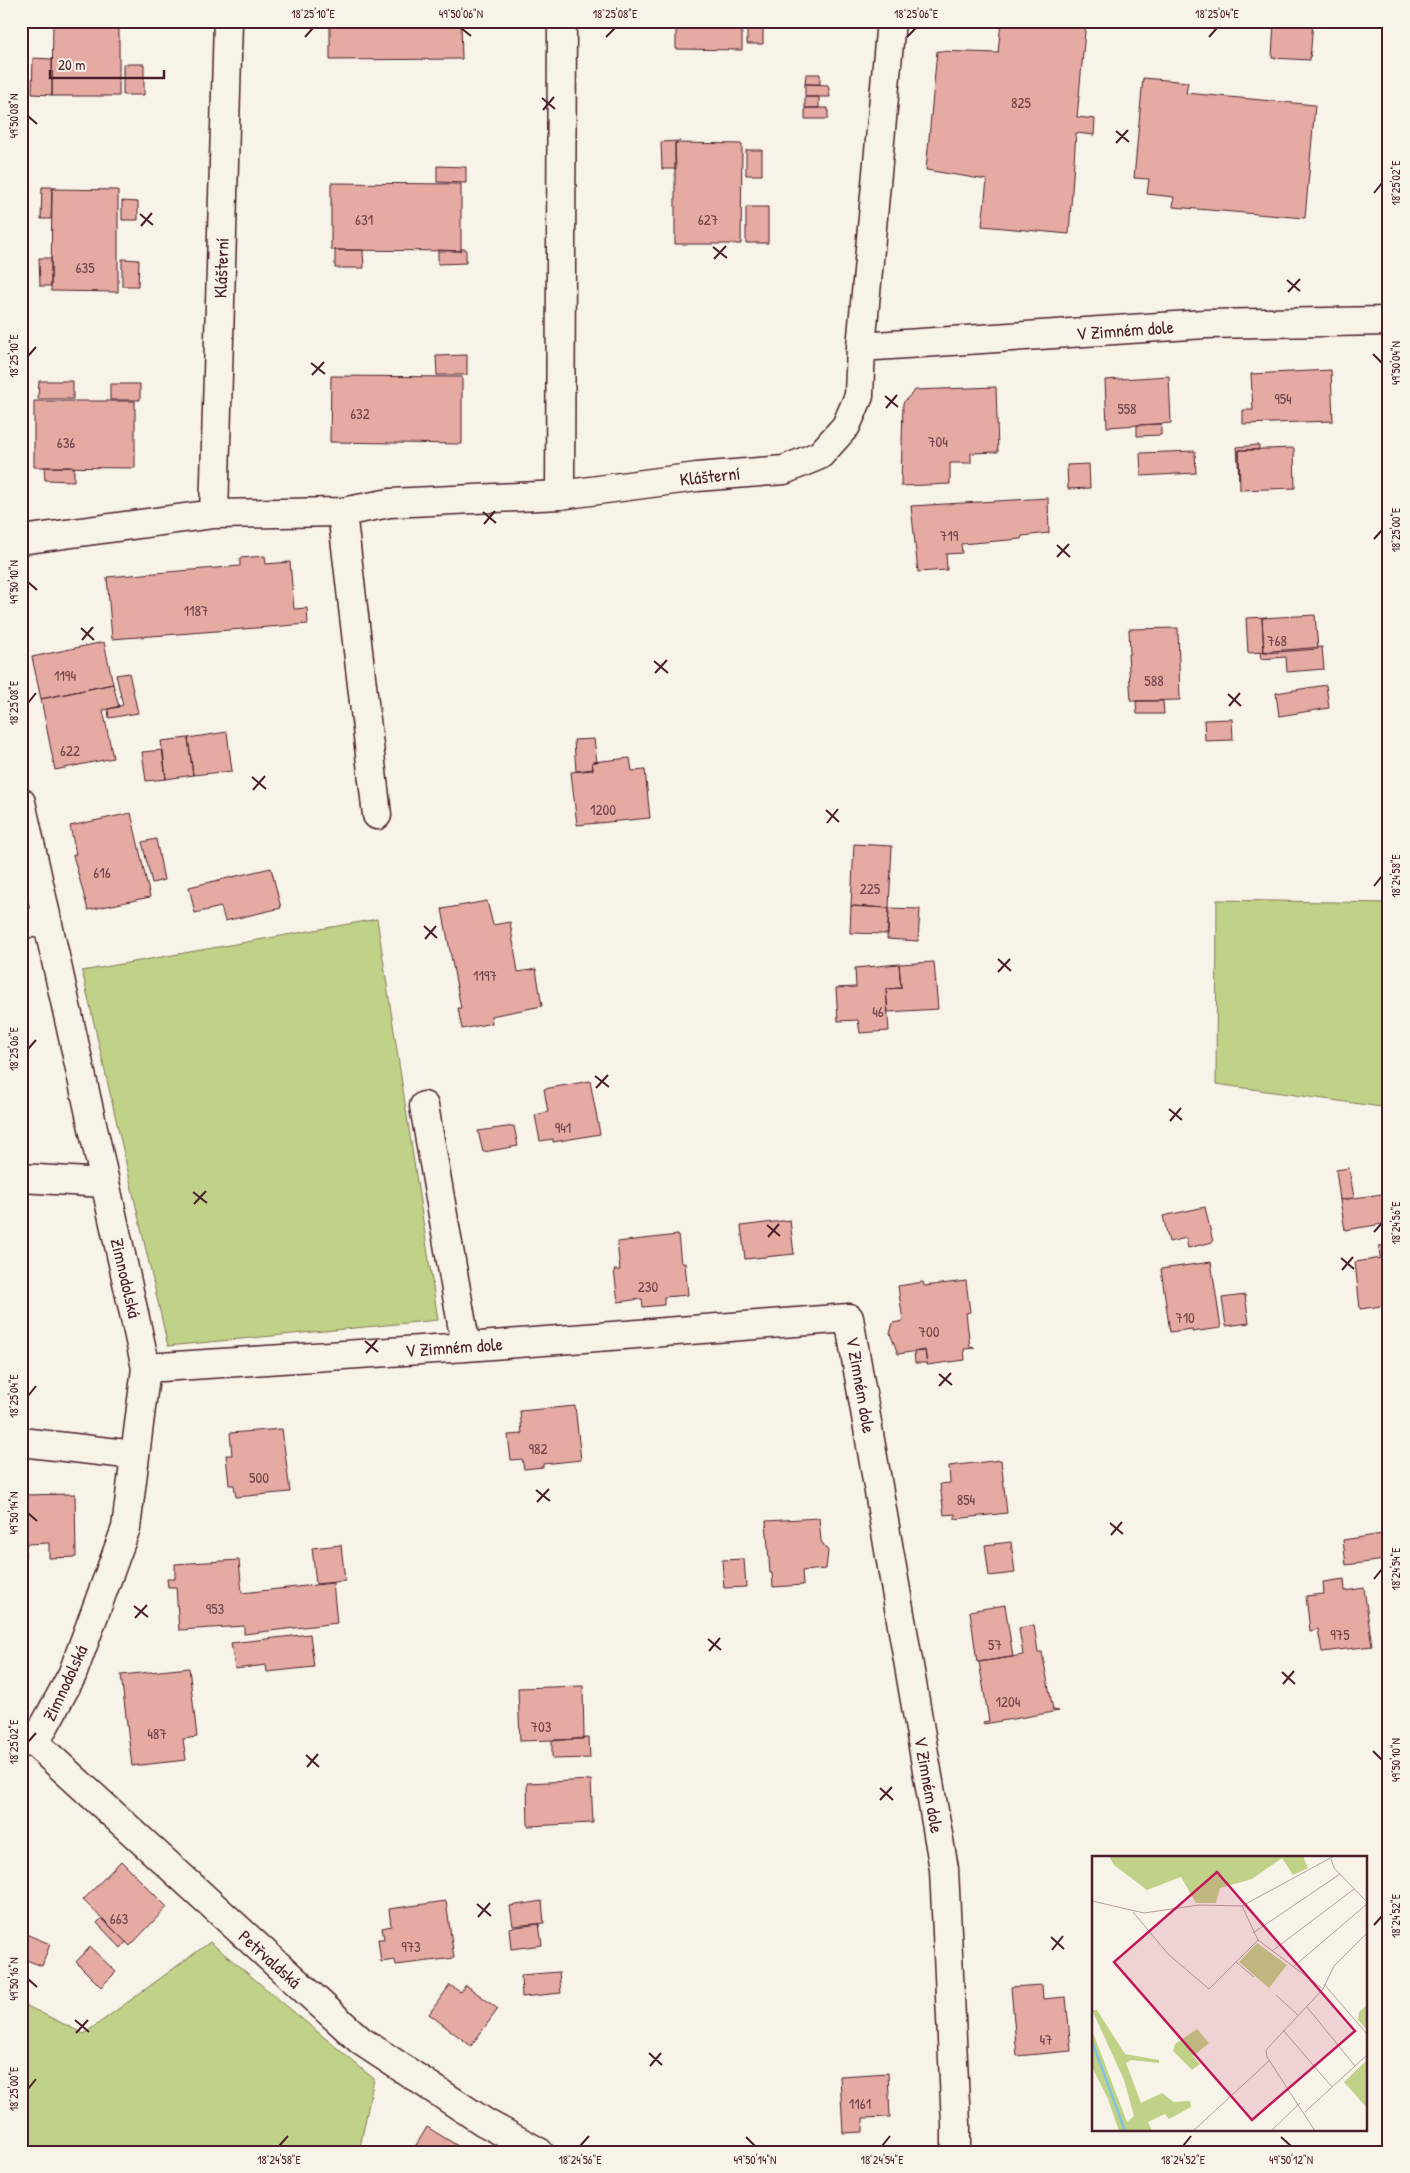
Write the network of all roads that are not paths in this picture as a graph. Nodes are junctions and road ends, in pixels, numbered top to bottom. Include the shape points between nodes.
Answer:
1 (228, 21) edge
2 (562, 21) edge
3 (892, 21) edge
4 (1389, 321) edge
5 (861, 347) junction
6 (560, 495) junction
7 (342, 512) junction
8 (214, 514) junction
9 (21, 540) edge
10 (21, 802) edge
11 (377, 815) dead end
12 (34, 923) edge
13 (424, 1106) dead end
14 (21, 1178) edge
15 (104, 1183) junction
16 (466, 1347) junction
17 (146, 1368) junction
18 (21, 1442) edge
19 (135, 1455) junction
20 (28, 1743) edge
21 (539, 2152) edge
22 (956, 2152) edge

1 - 8 street, Klášterní
2 - 6 street
3 - 5 street
4 - 5 street, V Zimném dole via 1205,324
5 - 6 street, Klášterní via 859,396 846,426 820,455 784,470 697,477
6 - 7 street, Klášterní via 390,502
7 - 8 street, Klášterní
7 - 11 street
8 - 9 street, Klášterní
10 - 12 street, Zimnodolská
12 - 15 street, Zimnodolská
13 - 16 street
14 - 15 street
15 - 17 street, Zimnodolská
16 - 17 street, V Zimném dole
16 - 22 street, V Zimném dole via 849,1318 944,1869
17 - 19 street, Zimnodolská
18 - 19 street
19 - 20 street, Zimnodolská via 126,1528 72,1675
20 - 21 street, Petřvaldská via 361,2041 484,2122

